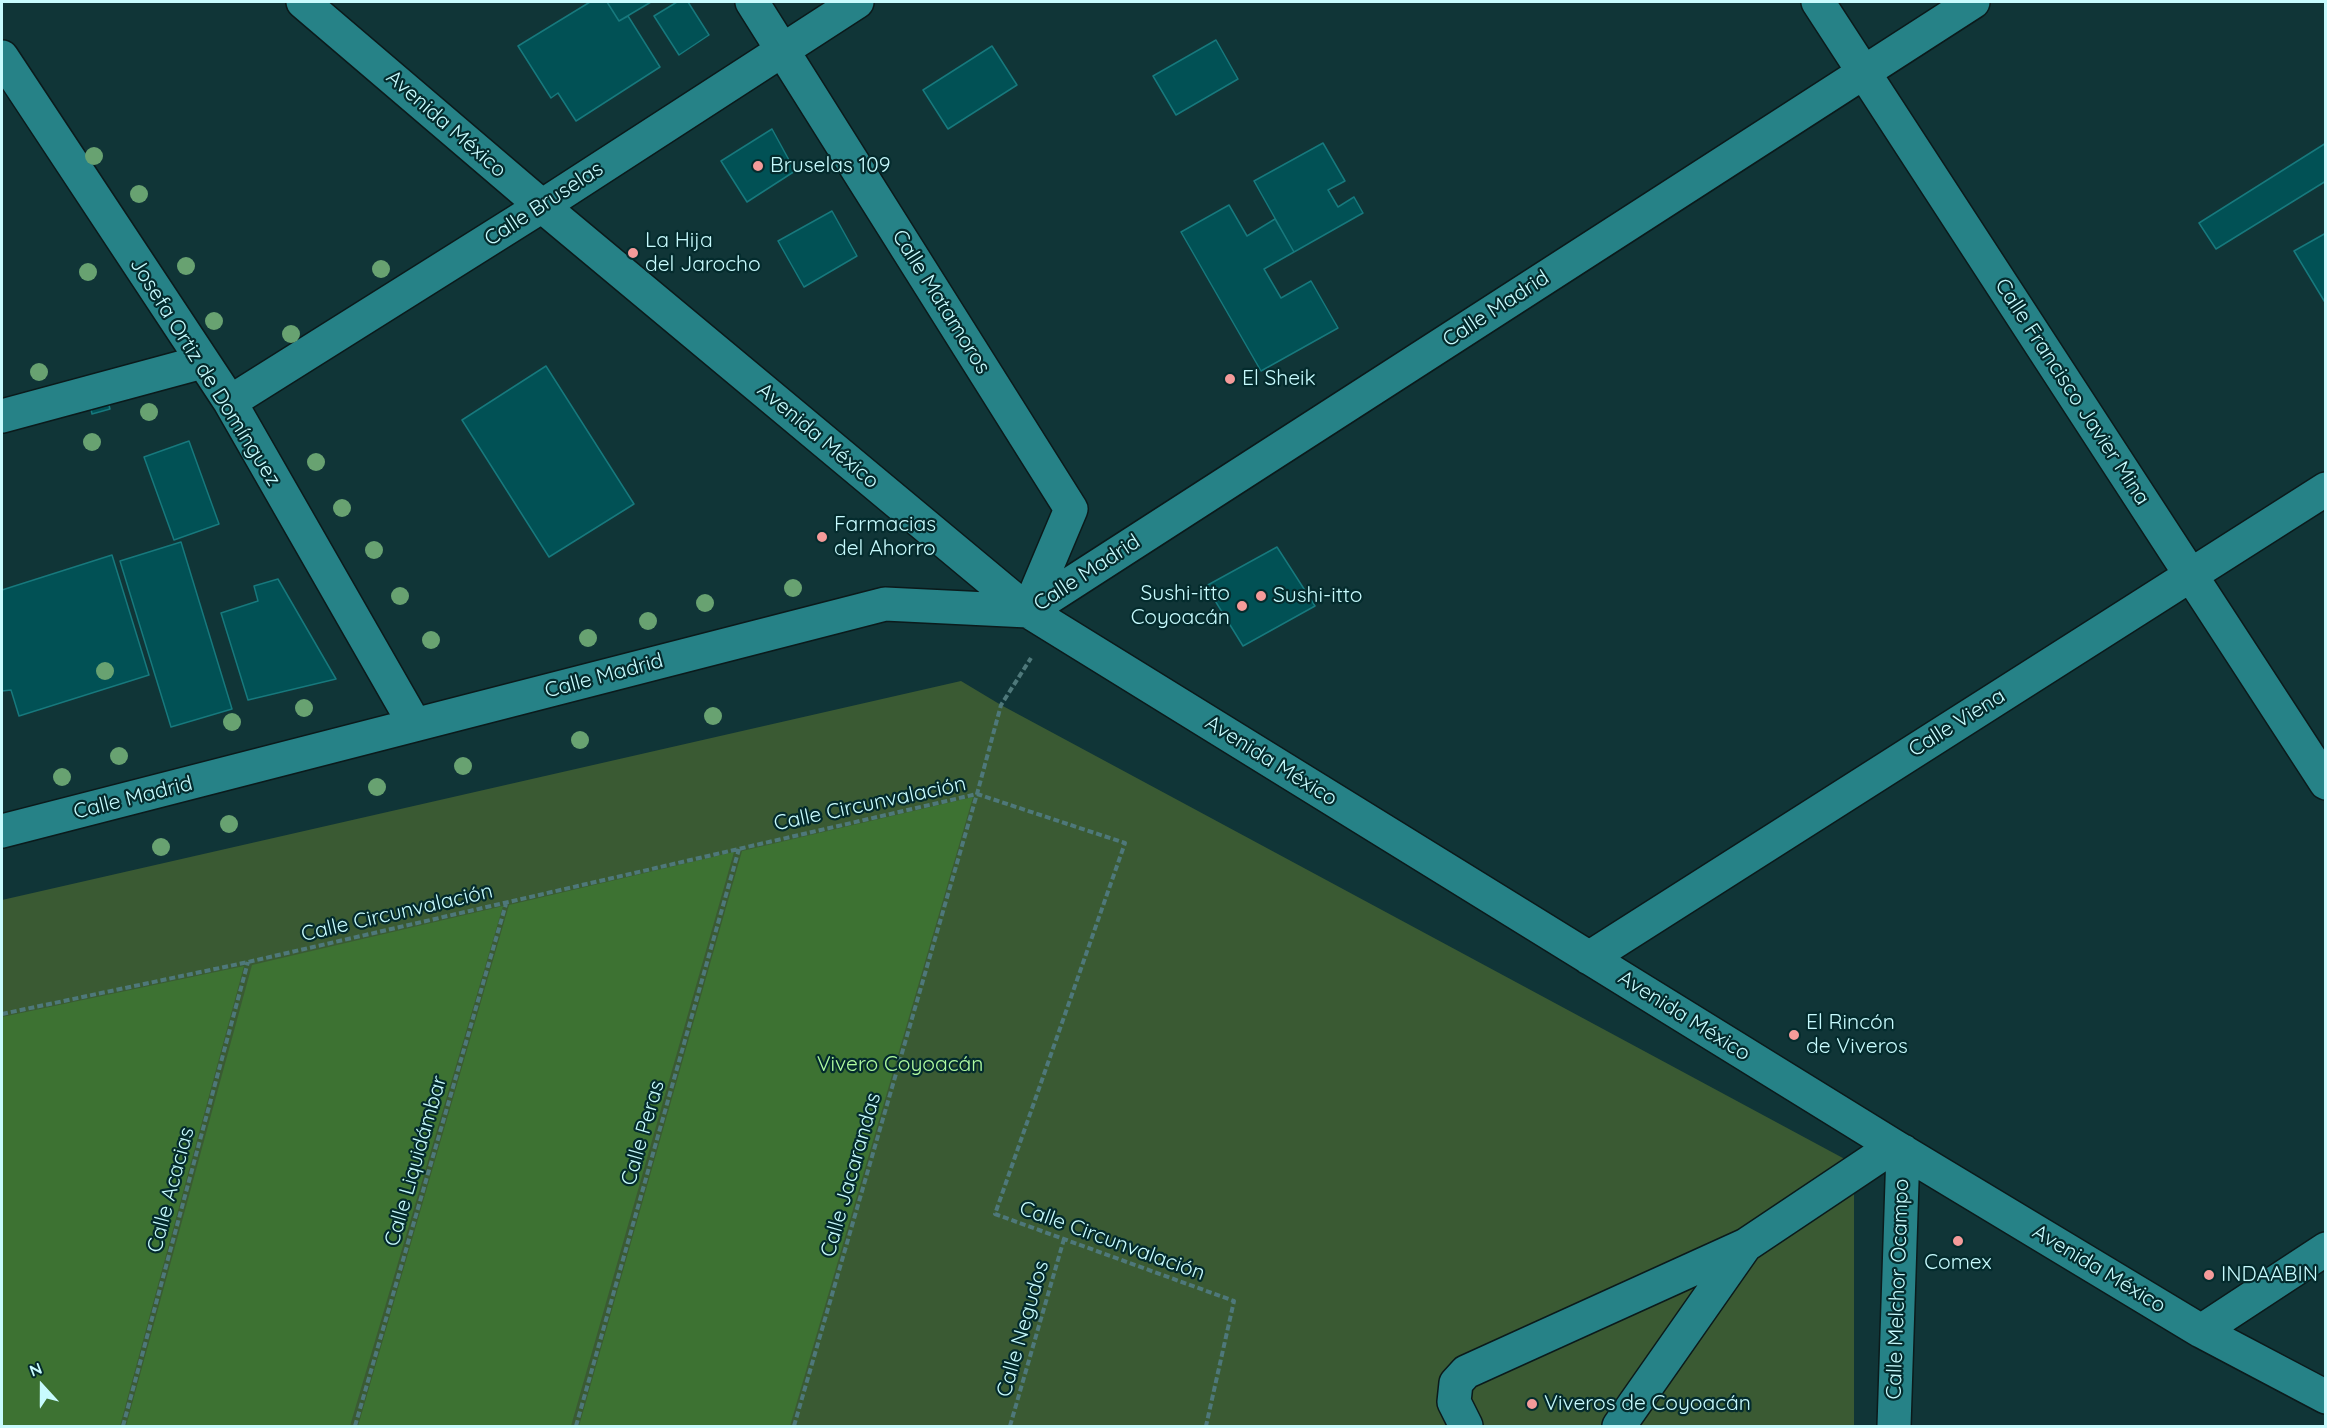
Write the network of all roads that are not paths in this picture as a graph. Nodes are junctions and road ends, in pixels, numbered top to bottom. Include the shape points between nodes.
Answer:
1 (303, 2) edge
2 (752, 2) edge
3 (857, 2) edge
4 (1818, 2) edge
5 (1973, 2) edge
6 (782, 50) junction
7 (2, 57) edge
8 (1864, 72) junction
9 (542, 206) junction
10 (202, 362) junction
11 (230, 402) junction
12 (2, 416) edge
13 (2325, 489) edge
14 (2191, 575) junction
15 (1040, 618) junction
16 (416, 725) junction
17 (2325, 783) edge
18 (2, 831) edge
19 (1589, 958) junction
20 (1898, 1148) junction
21 (1746, 1245) junction
22 (2325, 1249) edge
23 (2201, 1331) junction
24 (2325, 1397) edge
25 (1466, 1426) edge
26 (1619, 1426) edge
27 (1894, 1426) edge

1 - 9 street, Avenida México
2 - 6 street, Calle Matamoros
3 - 6 street, Calle Bruselas
4 - 8 street, Calle Francisco Javier Mina
5 - 8 street, Calle Madrid
6 - 9 street, Calle Bruselas
6 - 15 street, Calle Matamoros via 1071,509
7 - 10 street, Josefa Ortiz de Domínguez
8 - 14 street, Calle Francisco Javier Mina
8 - 15 street, Calle Madrid
9 - 11 street, Calle Bruselas
9 - 15 street, Avenida México
10 - 11 street, Josefa Ortiz de Domínguez
10 - 12 street
11 - 16 street, Josefa Ortiz de Domínguez
13 - 14 street, Calle Viena
14 - 17 street, Calle Francisco Javier Mina
14 - 19 street, Calle Viena
15 - 16 street, Calle Madrid via 885,604
15 - 19 street, Avenida México
16 - 18 street, Calle Madrid
19 - 20 street, Avenida México
20 - 21 street
20 - 23 street, Avenida México
20 - 27 street, Calle Melchor Ocampo
21 - 25 street via 1466,1372 1456,1383 1454,1402
21 - 26 street
22 - 23 street
23 - 24 street, Avenida México

